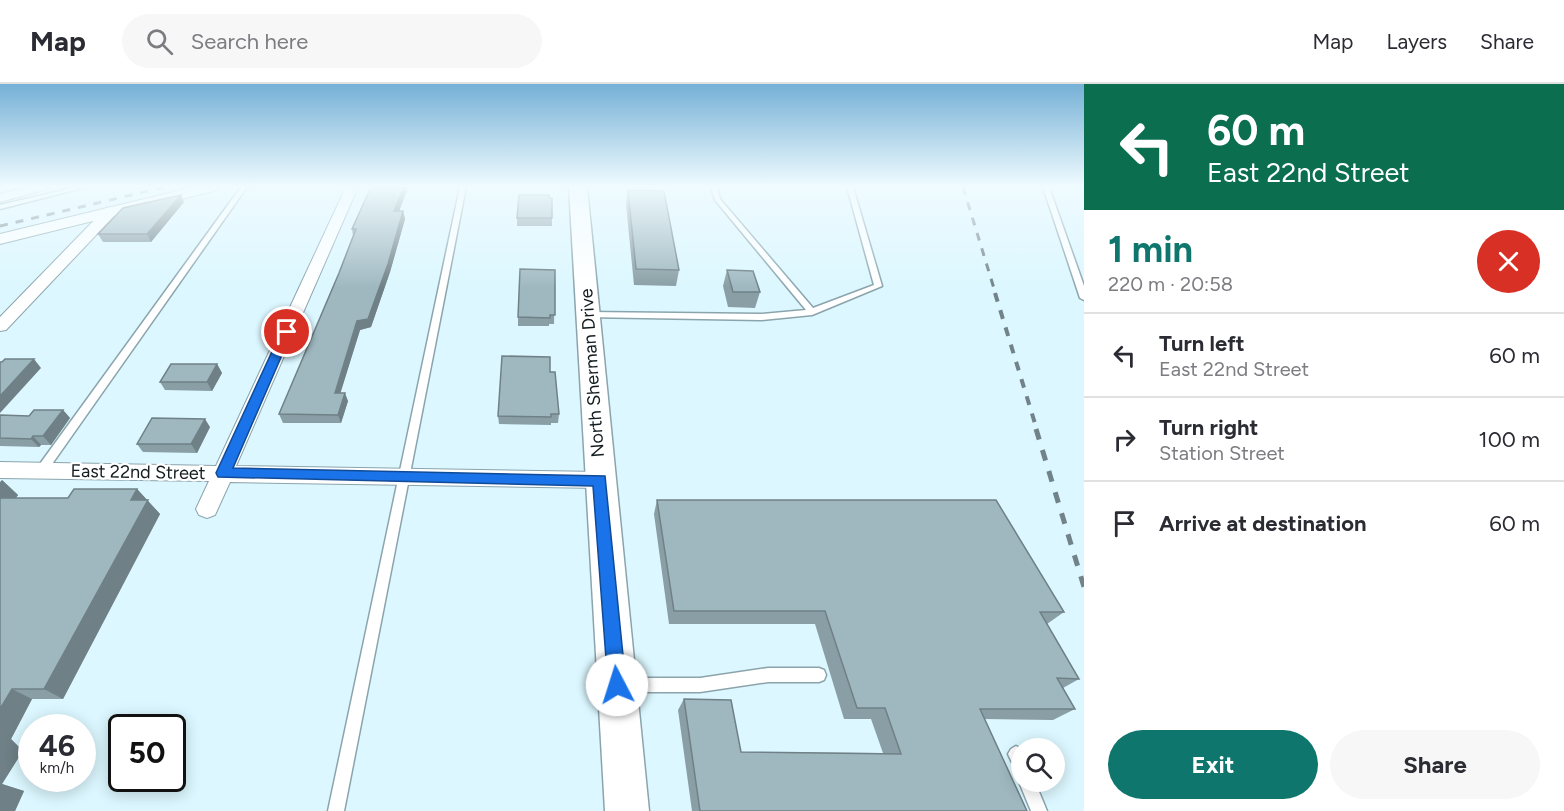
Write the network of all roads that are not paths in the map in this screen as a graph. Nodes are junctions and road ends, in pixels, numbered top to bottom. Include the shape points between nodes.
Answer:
1 (72, 221) edge
2 (101, 221) edge
3 (219, 221) edge
4 (336, 221) edge
5 (457, 221) edge
6 (581, 221) edge
7 (735, 221) edge
8 (860, 221) edge
9 (1058, 221) edge
10 (0, 239) edge
11 (1084, 298) edge
12 (812, 312) junction
13 (588, 315) junction
14 (0, 326) edge
15 (0, 470) edge
16 (41, 471) junction
17 (223, 473) junction
18 (406, 476) junction
19 (600, 480) junction
20 (207, 509) dead end
21 (819, 675) dead end
22 (617, 685) junction
23 (1031, 792) edge
24 (336, 811) edge
25 (627, 811) edge
26 (1039, 811) edge

1 - 10 street
2 - 14 street
3 - 16 lane
4 - 17 street
5 - 18 lane
6 - 13 main road, North Sherman Drive
7 - 12 lane
8 - 12 lane via 878,286
9 - 11 lane
12 - 13 lane via 761,317
13 - 19 main road, North Sherman Drive
15 - 16 street, East 22nd Street
16 - 17 street, East 22nd Street
17 - 18 street, East 22nd Street
17 - 20 street
18 - 19 street, East 22nd Street
18 - 24 lane
19 - 22 main road, North Sherman Drive
21 - 22 lane via 768,675 700,685
22 - 25 main road, North Sherman Drive
23 - 26 lane

